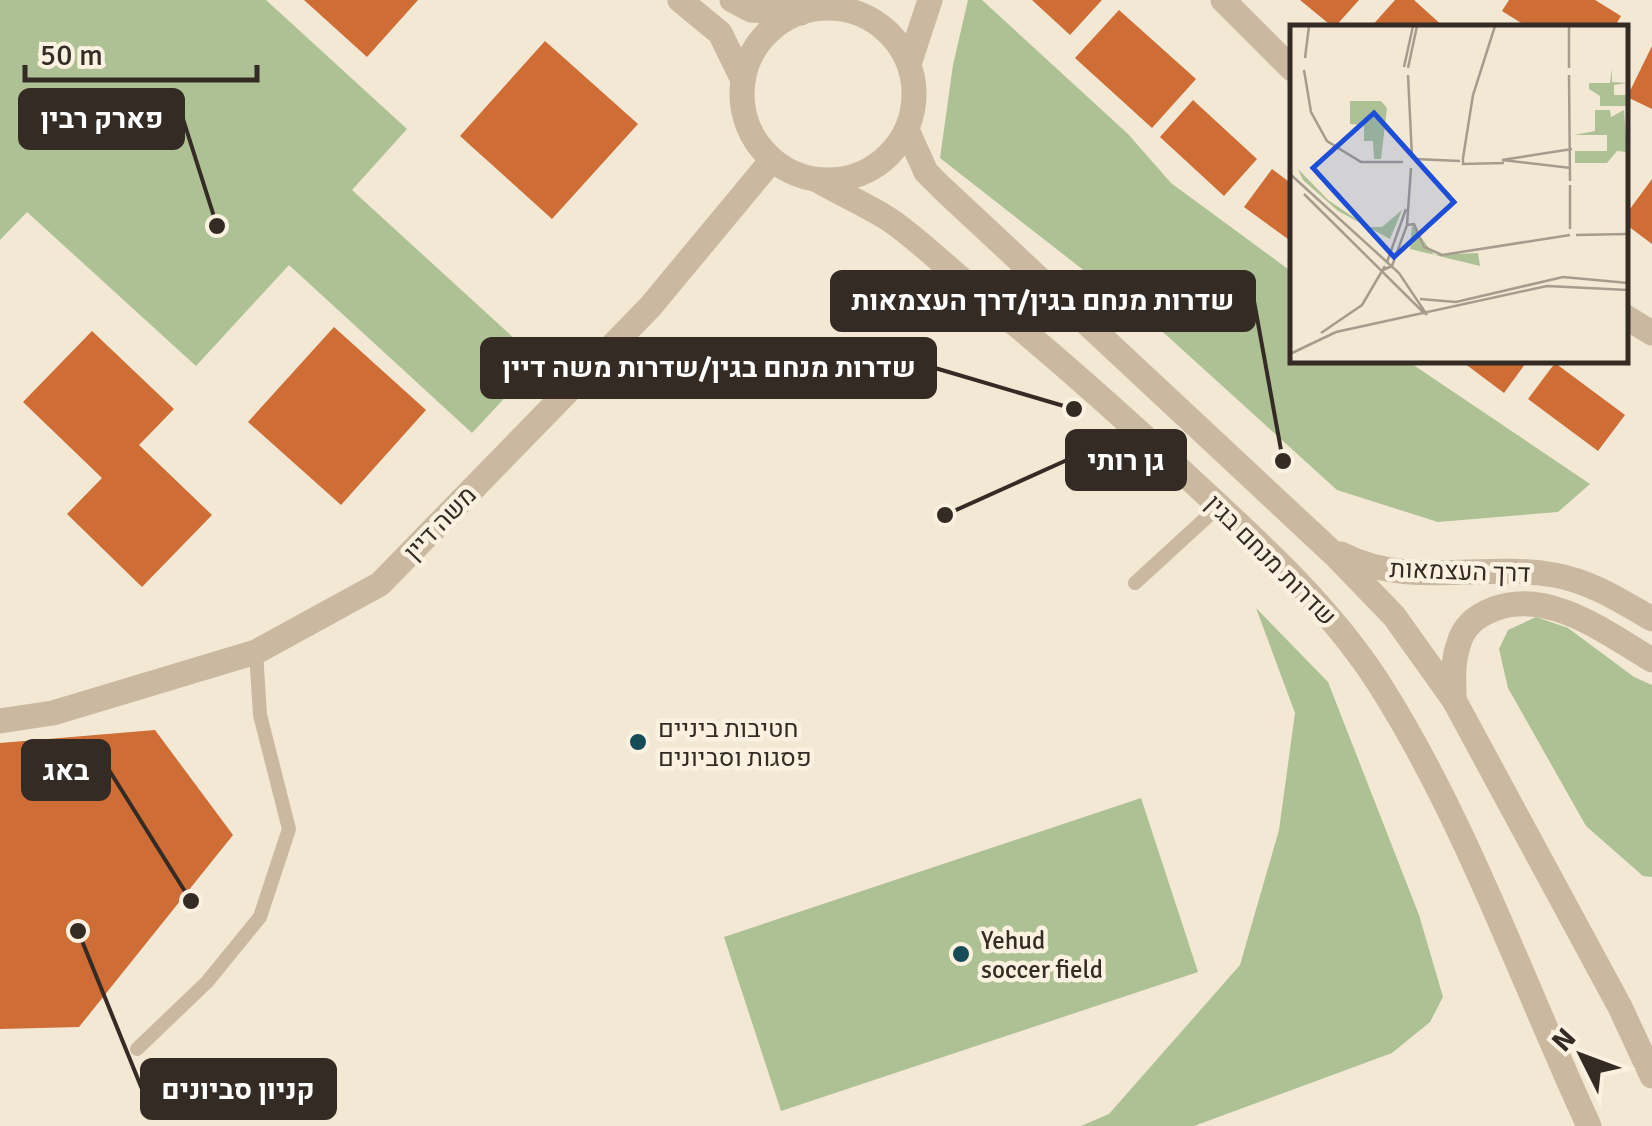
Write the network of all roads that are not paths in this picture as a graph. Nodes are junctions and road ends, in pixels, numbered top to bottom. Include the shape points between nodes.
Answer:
1 (680, 0) edge
2 (732, 0) edge
3 (930, 0) edge
4 (1223, 0) edge
5 (850, 5) edge
6 (801, 12) junction
7 (909, 64) junction
8 (1290, 67) edge
9 (743, 80) junction
10 (907, 130) junction
11 (772, 160) junction
12 (817, 180) junction
13 (1627, 318) edge
14 (1652, 333) edge
15 (1218, 506) junction
16 (1323, 544) junction
17 (1135, 583) dead end
18 (1652, 619) edge
19 (256, 652) junction
20 (1652, 660) edge
21 (1454, 700) junction
22 (0, 722) edge
23 (136, 1049) dead end
24 (1652, 1076) edge
25 (1588, 1126) edge

1 - 9 street via 720,33
2 - 6 street via 751,10
3 - 7 street
4 - 8 street
5 - 6 street
5 - 7 street via 884,28
6 - 9 street via 765,36
7 - 10 street via 914,92
9 - 11 street via 746,123
10 - 12 street via 882,161 857,176
10 - 16 street, שדרות מנחם בגין via 926,172 942,188
11 - 12 street
11 - 19 street, משה דיין via 650,307 380,584
12 - 15 street, שדרות מנחם בגין via 890,221 1028,334
13 - 14 street
15 - 17 lane
15 - 25 street, שדרות מנחם בגין via 1313,598 1377,681 1452,822
16 - 18 street, דרך העצמאות via 1400,573 1557,575
16 - 21 street, שדרות מנחם בגין via 1394,616
19 - 22 street, משה דיין via 53,713
19 - 23 lane via 260,715 289,829 260,917 208,982
20 - 21 street via 1558,609 1504,606 1465,628 1454,666
21 - 24 street, שדרות מנחם בגין

